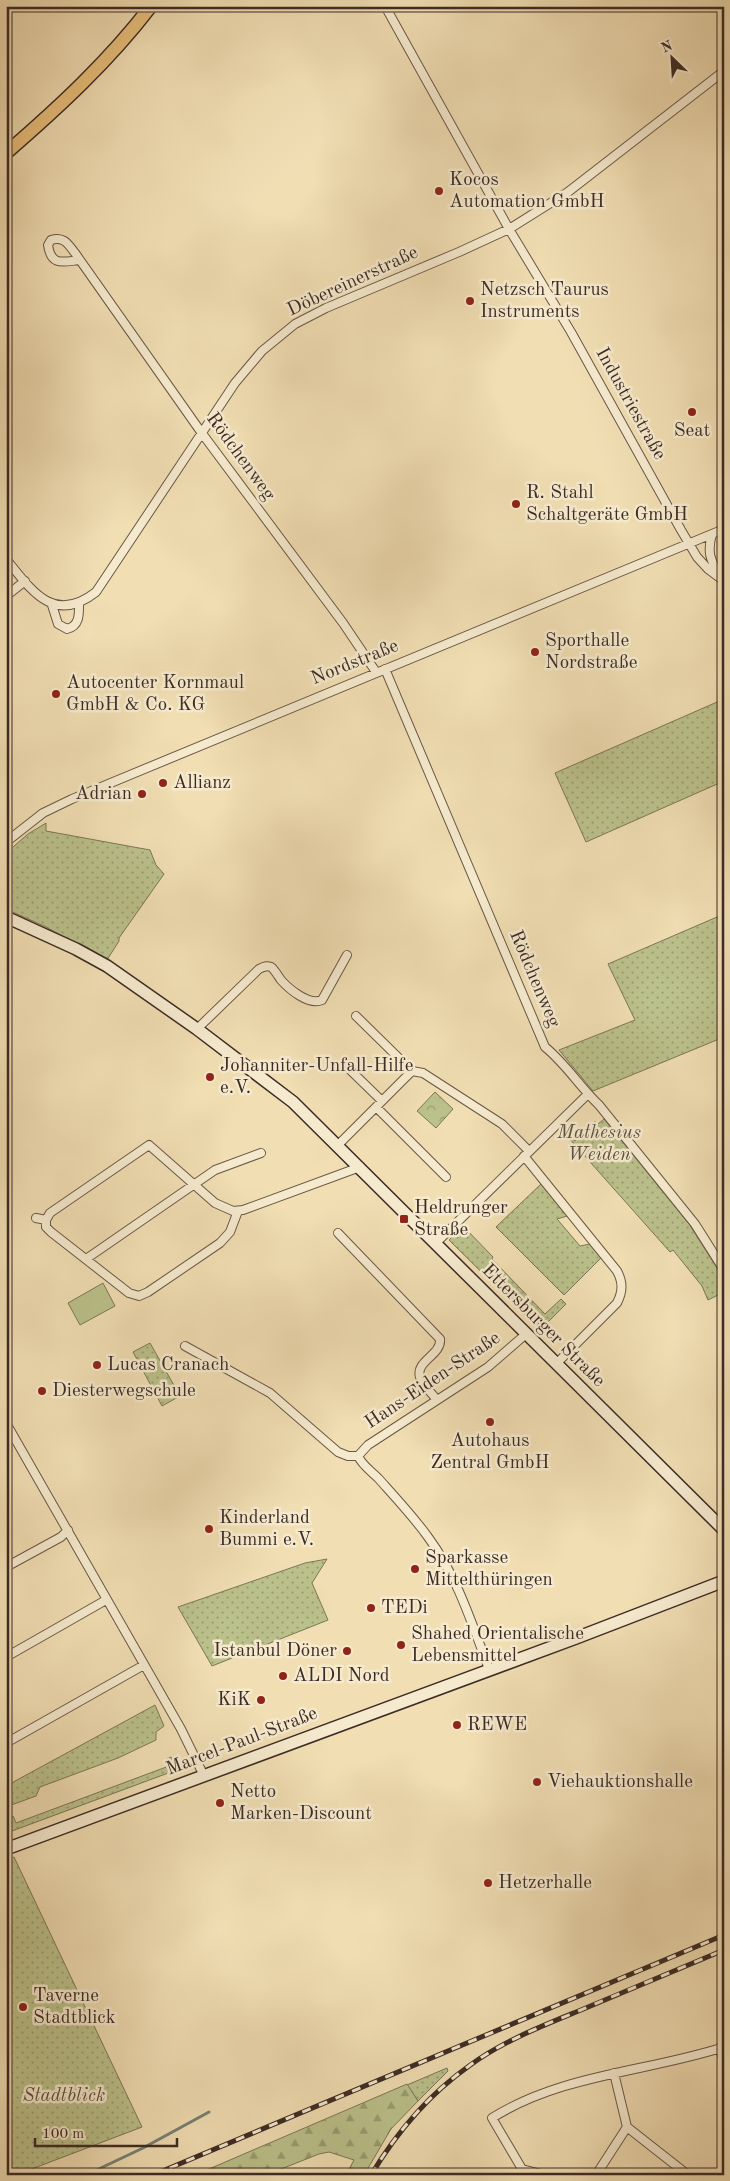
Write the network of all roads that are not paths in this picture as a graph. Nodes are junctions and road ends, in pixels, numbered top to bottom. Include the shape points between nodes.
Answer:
1 (151, 6) edge
2 (385, 6) edge
3 (724, 71) edge
4 (6, 153) edge
5 (509, 229) junction
6 (79, 260) dead end
7 (201, 432) junction
8 (724, 529) edge
9 (712, 534) junction
10 (689, 543) junction
11 (6, 559) edge
12 (722, 579) edge
13 (24, 581) junction
14 (6, 596) edge
15 (79, 603) junction
16 (52, 605) junction
17 (385, 669) junction
18 (376, 672) junction
19 (6, 842) edge
20 (6, 917) edge
21 (347, 955) dead end
22 (356, 1016) dead end
23 (197, 1029) junction
24 (346, 1065) dead end
25 (412, 1071) junction
26 (588, 1094) junction
27 (382, 1101) junction
28 (376, 1107) junction
29 (338, 1145) junction
30 (261, 1153) dead end
31 (527, 1154) junction
32 (360, 1167) junction
33 (446, 1177) dead end
34 (194, 1184) junction
35 (238, 1211) junction
36 (36, 1218) dead end
37 (46, 1220) junction
38 (338, 1233) dead end
39 (436, 1243) junction
40 (86, 1259) junction
41 (724, 1270) edge
42 (526, 1334) junction
43 (184, 1346) dead end
44 (556, 1364) junction
45 (437, 1400) junction
46 (6, 1423) edge
47 (358, 1456) junction
48 (68, 1530) junction
49 (724, 1530) edge
50 (6, 1567) edge
51 (724, 1581) edge
52 (106, 1600) junction
53 (6, 1657) edge
54 (144, 1665) junction
55 (489, 1669) junction
56 (6, 1743) edge
57 (204, 1776) junction
58 (6, 1849) edge
59 (722, 2047) edge
60 (724, 2060) edge
61 (614, 2073) junction
62 (627, 2126) junction
63 (520, 2172) edge
64 (545, 2175) edge
65 (596, 2175) edge
66 (688, 2175) edge

1 - 4 main road via 80,86
2 - 5 street, Industriestraße
3 - 5 street, Döbereinerstraße via 568,192
5 - 7 street, Döbereinerstraße via 295,324 262,350
5 - 10 street, Industriestraße via 571,332
6 - 7 street, Rödchenweg
7 - 15 street, Döbereinerstraße via 96,592
7 - 18 street, Rödchenweg
8 - 9 street, Nordstraße
9 - 10 street, Nordstraße
9 - 12 street, Industriestraße via 708,547 710,560
10 - 12 street, Industriestraße via 697,557
10 - 17 street, Nordstraße
11 - 13 street
13 - 14 street
13 - 16 street
15 - 16 street via 65,607
15 - 16 street via 78,621 67,629 58,624
17 - 18 street, Nordstraße
17 - 26 street, Rödchenweg via 545,1047
18 - 19 street, Nordstraße via 72,799 43,813
20 - 23 street, Ettersburger Straße via 76,948 107,966
21 - 23 street via 322,1000 314,1002 304,997 265,966
22 - 25 street
23 - 29 street, Ettersburger Straße via 293,1102
24 - 27 street
25 - 27 street
25 - 31 street via 423,1072 502,1124
26 - 31 street
26 - 41 street, Rödchenweg via 668,1188
27 - 28 street
28 - 29 street
28 - 33 street
29 - 32 street, Ettersburger Straße
30 - 34 street via 215,1170
31 - 39 street
31 - 44 street via 617,1271 622,1286 617,1303
32 - 35 street
32 - 39 street, Ettersburger Straße
34 - 35 street via 215,1203
34 - 37 street via 149,1145 50,1213
34 - 40 street
35 - 40 street via 230,1232 220,1243 144,1295 129,1293
36 - 37 street
37 - 40 street via 51,1232
38 - 45 street via 440,1339 439,1349 419,1371
39 - 42 street, Ettersburger Straße
42 - 44 street, Ettersburger Straße
42 - 45 street, Hans-Eiden-Straße via 488,1367
43 - 47 street via 270,1393 338,1452
44 - 49 street, Ettersburger Straße
45 - 47 street, Hans-Eiden-Straße via 368,1445
46 - 48 street
47 - 55 street via 439,1552
48 - 50 street
48 - 52 street
51 - 55 street, Marcel-Paul-Straße
52 - 53 street
52 - 54 street
54 - 56 street
54 - 57 street
55 - 57 street, Marcel-Paul-Straße
57 - 58 street, Marcel-Paul-Straße
59 - 60 street
59 - 61 street
61 - 62 street
61 - 63 street via 533,2096 492,2118
62 - 65 street
62 - 66 street
63 - 64 street

